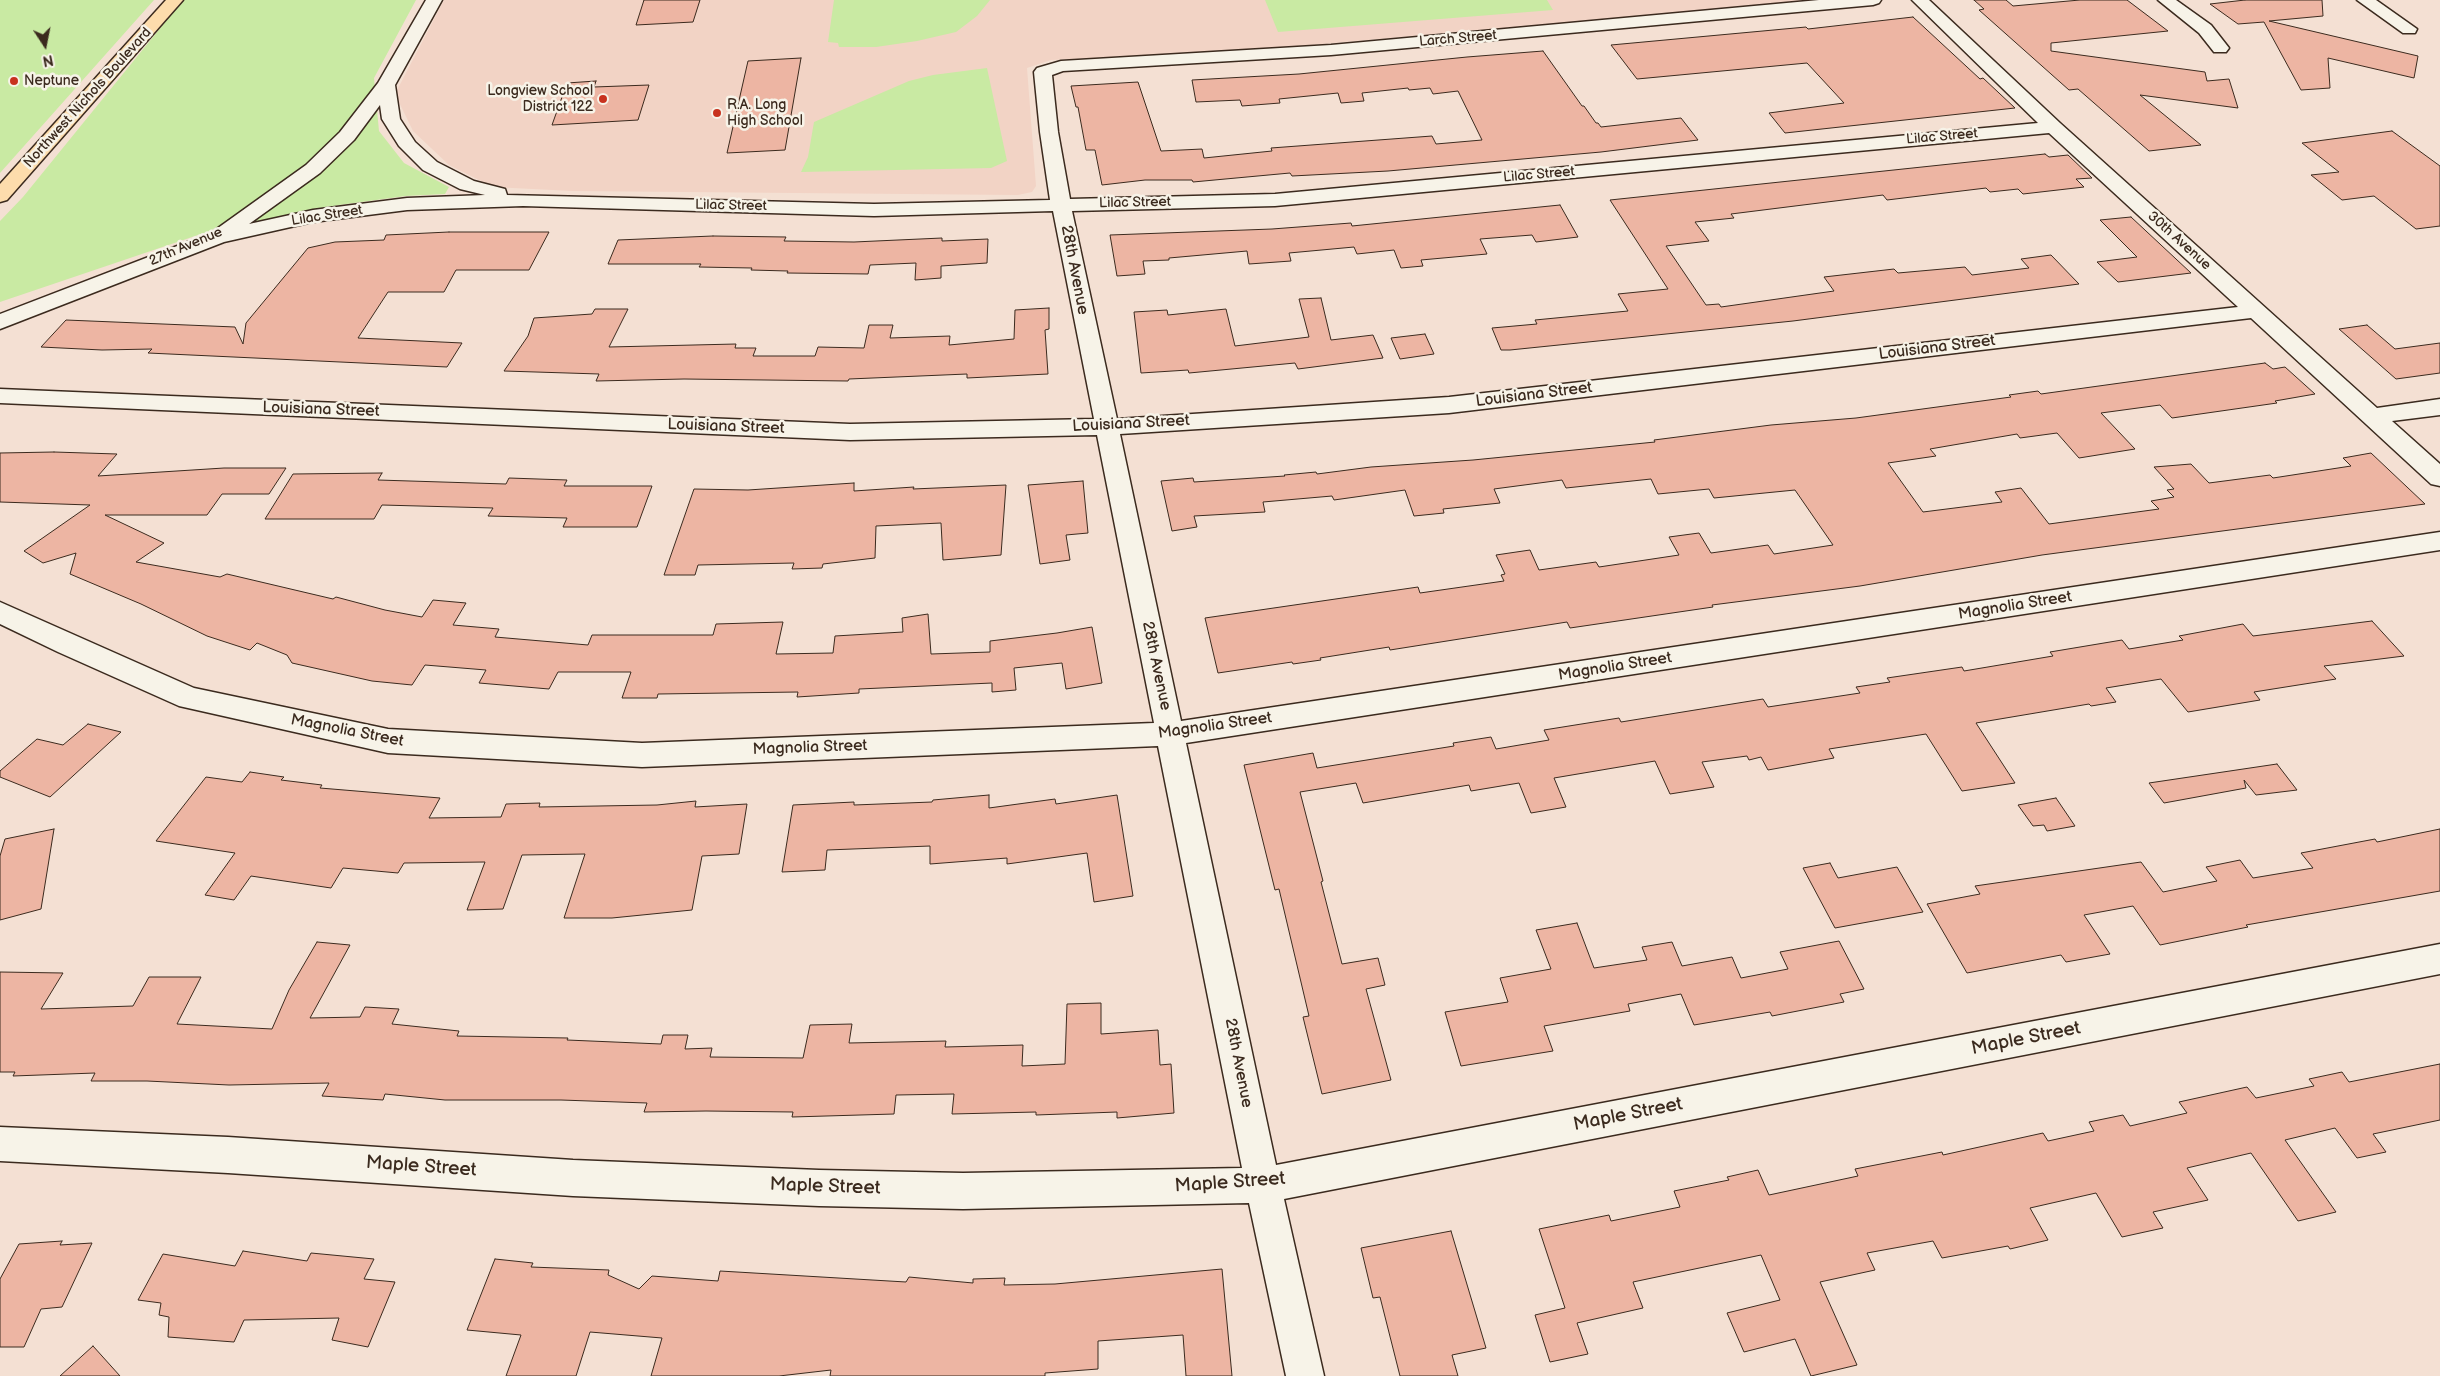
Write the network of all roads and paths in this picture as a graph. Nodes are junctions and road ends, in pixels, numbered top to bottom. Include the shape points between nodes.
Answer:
1 (175, 0) edge
2 (434, 0) edge
3 (1873, 0) edge
4 (1920, 0) edge
5 (2166, 0) edge
6 (2365, 0) edge
7 (2409, 29) dead end
8 (2220, 48) dead end
9 (1044, 72) joint
10 (386, 85) junction
11 (2053, 127) junction
12 (0, 196) edge
13 (523, 200) junction
14 (1061, 204) junction
15 (218, 237) junction
16 (2256, 311) junction
17 (0, 322) edge
18 (0, 396) edge
19 (2440, 407) edge
20 (2374, 416) junction
21 (1106, 427) junction
22 (2440, 478) edge
23 (2440, 541) edge
24 (0, 612) edge
25 (1170, 734) junction
26 (2440, 959) edge
27 (0, 1144) edge
28 (1262, 1185) junction
29 (1305, 1376) edge

1 - 12 main road, Northwest Nichols Boulevard
2 - 10 street, 27th Avenue
3 - 9 street, Larch Street via 1331,50 1061,66
4 - 11 street, 30th Avenue
5 - 8 street via 2205,30
6 - 7 street
9 - 14 street, 28th Avenue via 1049,132
10 - 13 street via 391,119 408,146 430,166 467,185
10 - 15 street, 27th Avenue via 347,136 313,169
11 - 14 street, Lilac Street via 1275,200
11 - 16 street, 30th Avenue
13 - 14 street, Lilac Street via 874,210
13 - 15 street, Lilac Street via 408,204 314,216
14 - 21 street, 28th Avenue
15 - 17 street, 27th Avenue
16 - 20 street, 30th Avenue
16 - 21 street, Louisiana Street via 1448,405
18 - 21 street, Louisiana Street via 850,432
19 - 20 street
20 - 22 street, 30th Avenue
21 - 25 street, 28th Avenue
23 - 25 street, Magnolia Street
24 - 25 street, Magnolia Street via 189,698 388,742 642,755
25 - 28 street, 28th Avenue
26 - 28 street, Maple Street
27 - 28 street, Maple Street via 228,1155 573,1178 819,1188 963,1191
28 - 29 street, 28th Avenue

